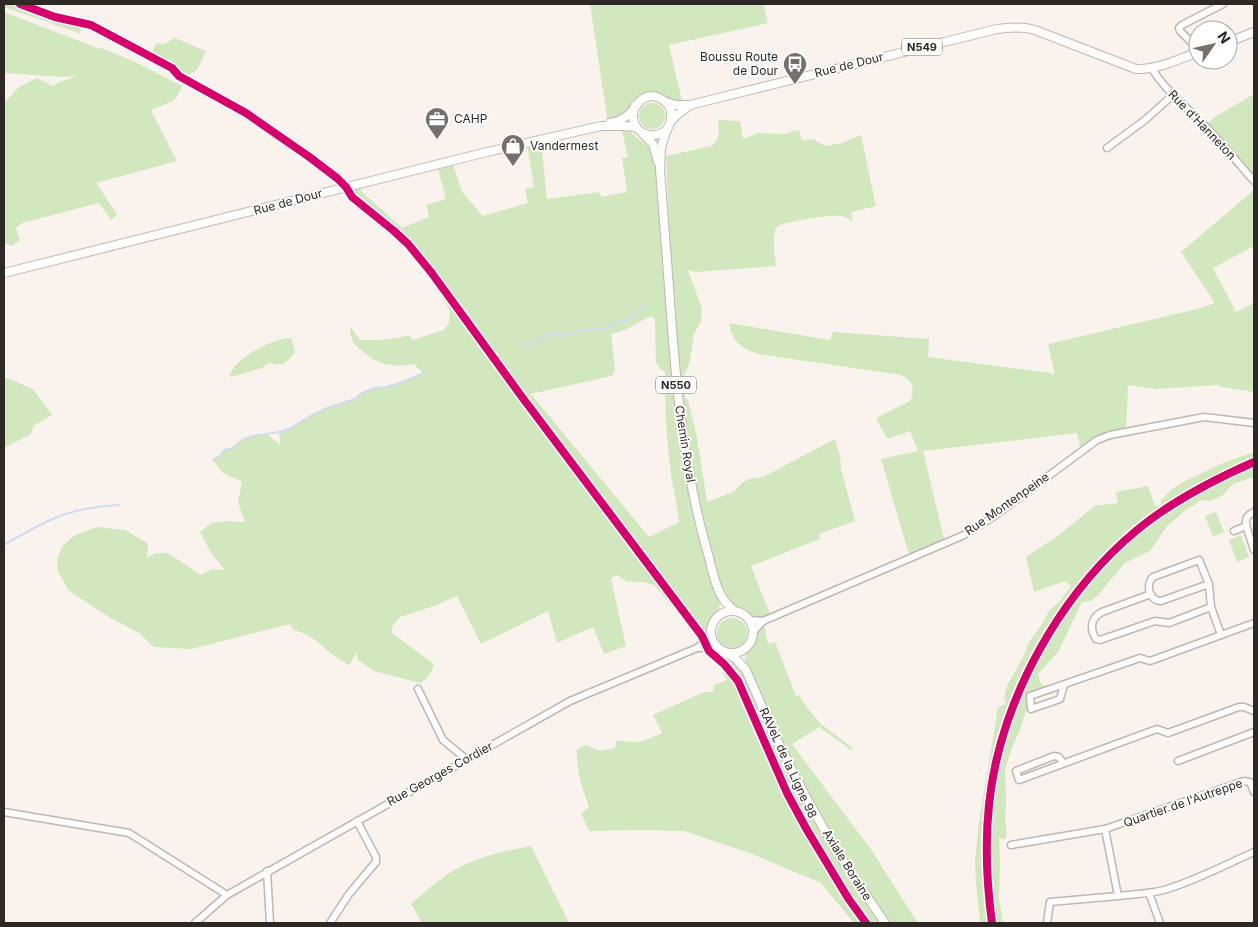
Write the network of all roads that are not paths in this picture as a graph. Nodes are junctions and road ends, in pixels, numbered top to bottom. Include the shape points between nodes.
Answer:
1 (1223, 4) edge
2 (1192, 20) edge
3 (1188, 22) edge
4 (1254, 32) edge
5 (1238, 38) edge
6 (1188, 39) edge
7 (1188, 55) edge
8 (1151, 67) junction
9 (1173, 95) junction
10 (666, 102) junction
11 (690, 105) junction
12 (635, 106) junction
13 (669, 125) junction
14 (601, 126) junction
15 (639, 130) junction
16 (1107, 148) dead end
17 (660, 170) junction
18 (1254, 182) edge
19 (4, 273) edge
20 (1254, 423) edge
21 (1254, 512) edge
22 (1246, 526) junction
23 (1234, 531) dead end
24 (1254, 550) edge
25 (1209, 584) junction
26 (1151, 594) junction
27 (720, 596) junction
28 (1211, 607) junction
29 (735, 611) junction
30 (718, 616) junction
31 (750, 620) junction
32 (763, 621) junction
33 (1254, 623) edge
34 (754, 631) junction
35 (1221, 635) junction
36 (711, 636) junction
37 (697, 648) junction
38 (746, 649) junction
39 (721, 651) junction
40 (746, 670) junction
41 (1064, 685) junction
42 (418, 689) dead end
43 (1254, 711) edge
44 (1254, 732) edge
45 (466, 760) junction
46 (1178, 760) dead end
47 (1063, 763) junction
48 (1254, 792) edge
49 (4, 812) edge
50 (357, 821) junction
51 (1106, 829) junction
52 (1011, 845) dead end
53 (1254, 852) edge
54 (267, 871) junction
55 (1150, 893) junction
56 (227, 894) junction
57 (1118, 896) junction
58 (195, 923) edge
59 (270, 923) edge
60 (330, 923) edge
61 (885, 923) edge
62 (1047, 923) edge
63 (1160, 923) edge

1 - 2 street
3 - 6 street via 1179,28
4 - 5 main road
7 - 8 main road, N549
8 - 9 street, Rue d'Hanneton
8 - 11 main road, Rue de Dour / N549 via 1136,69 1035,30 1011,27
9 - 16 street
9 - 18 street, Rue d'Hanneton
10 - 11 main road, Rue de Dour / N549
10 - 12 main road via 650,96
10 - 13 main road via 671,111
11 - 13 main road, Rue de Dour
12 - 14 main road via 629,115
12 - 15 main road via 632,117
13 - 15 main road via 652,135
13 - 17 main road, Chemin Royal / N550 via 661,148
14 - 15 main road
14 - 19 main road, Rue de Dour
15 - 17 main road, Chemin Royal / N550 via 653,144
17 - 27 main road, Chemin Royal / N550 via 680,414 696,508
20 - 32 street, Rue Montenpeine via 1204,417 1097,440 964,535
21 - 22 street via 1247,517
22 - 23 street
22 - 24 street
25 - 26 street via 1161,601 1156,601
25 - 26 street via 1199,560 1153,577 1148,586
25 - 28 street
26 - 28 street via 1097,615 1092,626 1096,639 1156,621 1169,623
27 - 29 main road, Chemin Royal / N550
27 - 30 main road, Chemin Royal / N550
28 - 35 street
29 - 30 main road
29 - 31 main road
30 - 36 main road
31 - 32 street, Rue Montenpeine
31 - 34 main road
32 - 34 street, Rue Montenpeine
33 - 35 street
34 - 38 main road
35 - 41 street via 1150,661 1140,658
36 - 37 street, Rue Georges Cordier
36 - 39 main road
37 - 39 street, Rue Georges Cordier via 711,647
37 - 45 street, Rue Georges Cordier via 570,702
38 - 39 main road via 735,654
38 - 40 main road, Axiale Boraine
39 - 40 main road, Axiale Boraine via 736,659
40 - 61 main road, Axiale Boraine via 807,799
41 - 41 street via 1030,696 1032,709 1060,699
42 - 45 street via 443,740
43 - 47 street via 1239,707 1168,733 1157,729
44 - 46 street
45 - 50 street, Rue Georges Cordier
47 - 47 street via 1054,756 1016,771 1019,780
48 - 51 street, Quartier de l'Autreppe via 1250,782 1244,781
49 - 56 street via 129,833
50 - 54 street, Rue Georges Cordier
50 - 60 street via 376,862
51 - 52 street, Quartier de l'Autreppe
51 - 57 street
53 - 55 street via 1179,885
54 - 56 street, Rue Georges Cordier
54 - 59 street
55 - 57 street
55 - 63 street
56 - 58 street, Rue Georges Cordier
57 - 62 street via 1050,902

